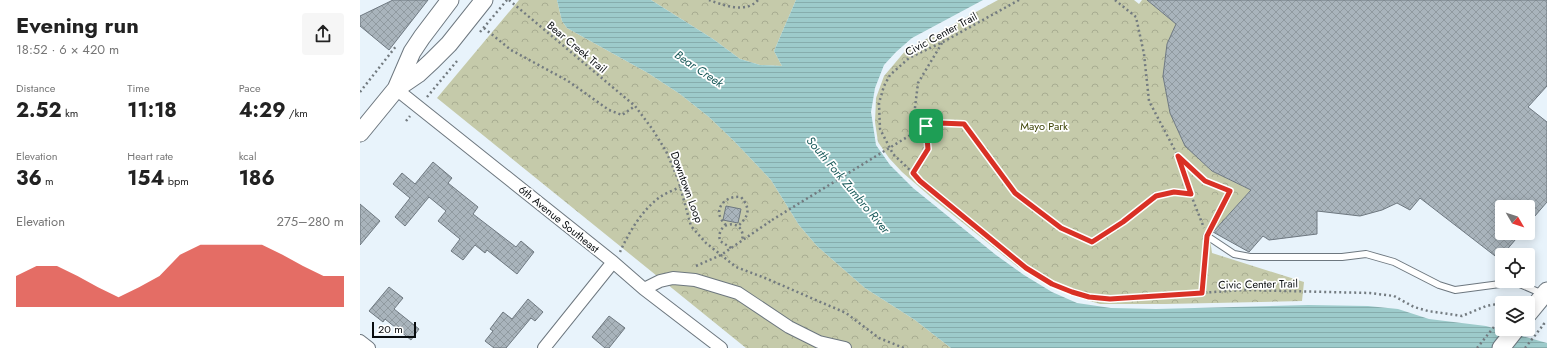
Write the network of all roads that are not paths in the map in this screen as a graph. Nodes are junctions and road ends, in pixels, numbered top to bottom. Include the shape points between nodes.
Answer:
1 (450, 0) edge
2 (484, 0) edge
3 (396, 89) junction
4 (360, 134) edge
5 (1207, 236) road end
6 (613, 262) junction
7 (644, 289) junction
8 (1546, 292) edge
9 (1535, 305) edge
10 (1510, 336) edge
11 (360, 341) edge
12 (369, 348) edge
13 (544, 348) edge
14 (721, 348) edge
15 (845, 348) edge
16 (1501, 348) edge

1 - 3 main road via 412,52
2 - 3 main road via 449,44 418,74
3 - 4 main road
3 - 6 street, 6th Avenue Southeast
5 - 8 lane via 1234,254 1250,257 1342,257 1366,254 1394,262 1439,285 1455,290 1515,282
6 - 7 street, 6th Avenue Southeast
6 - 13 street
7 - 14 street, 6th Avenue Southeast
7 - 15 street via 673,278 702,282 738,293 789,327 819,342
8 - 9 main road
10 - 16 main road
11 - 12 street

